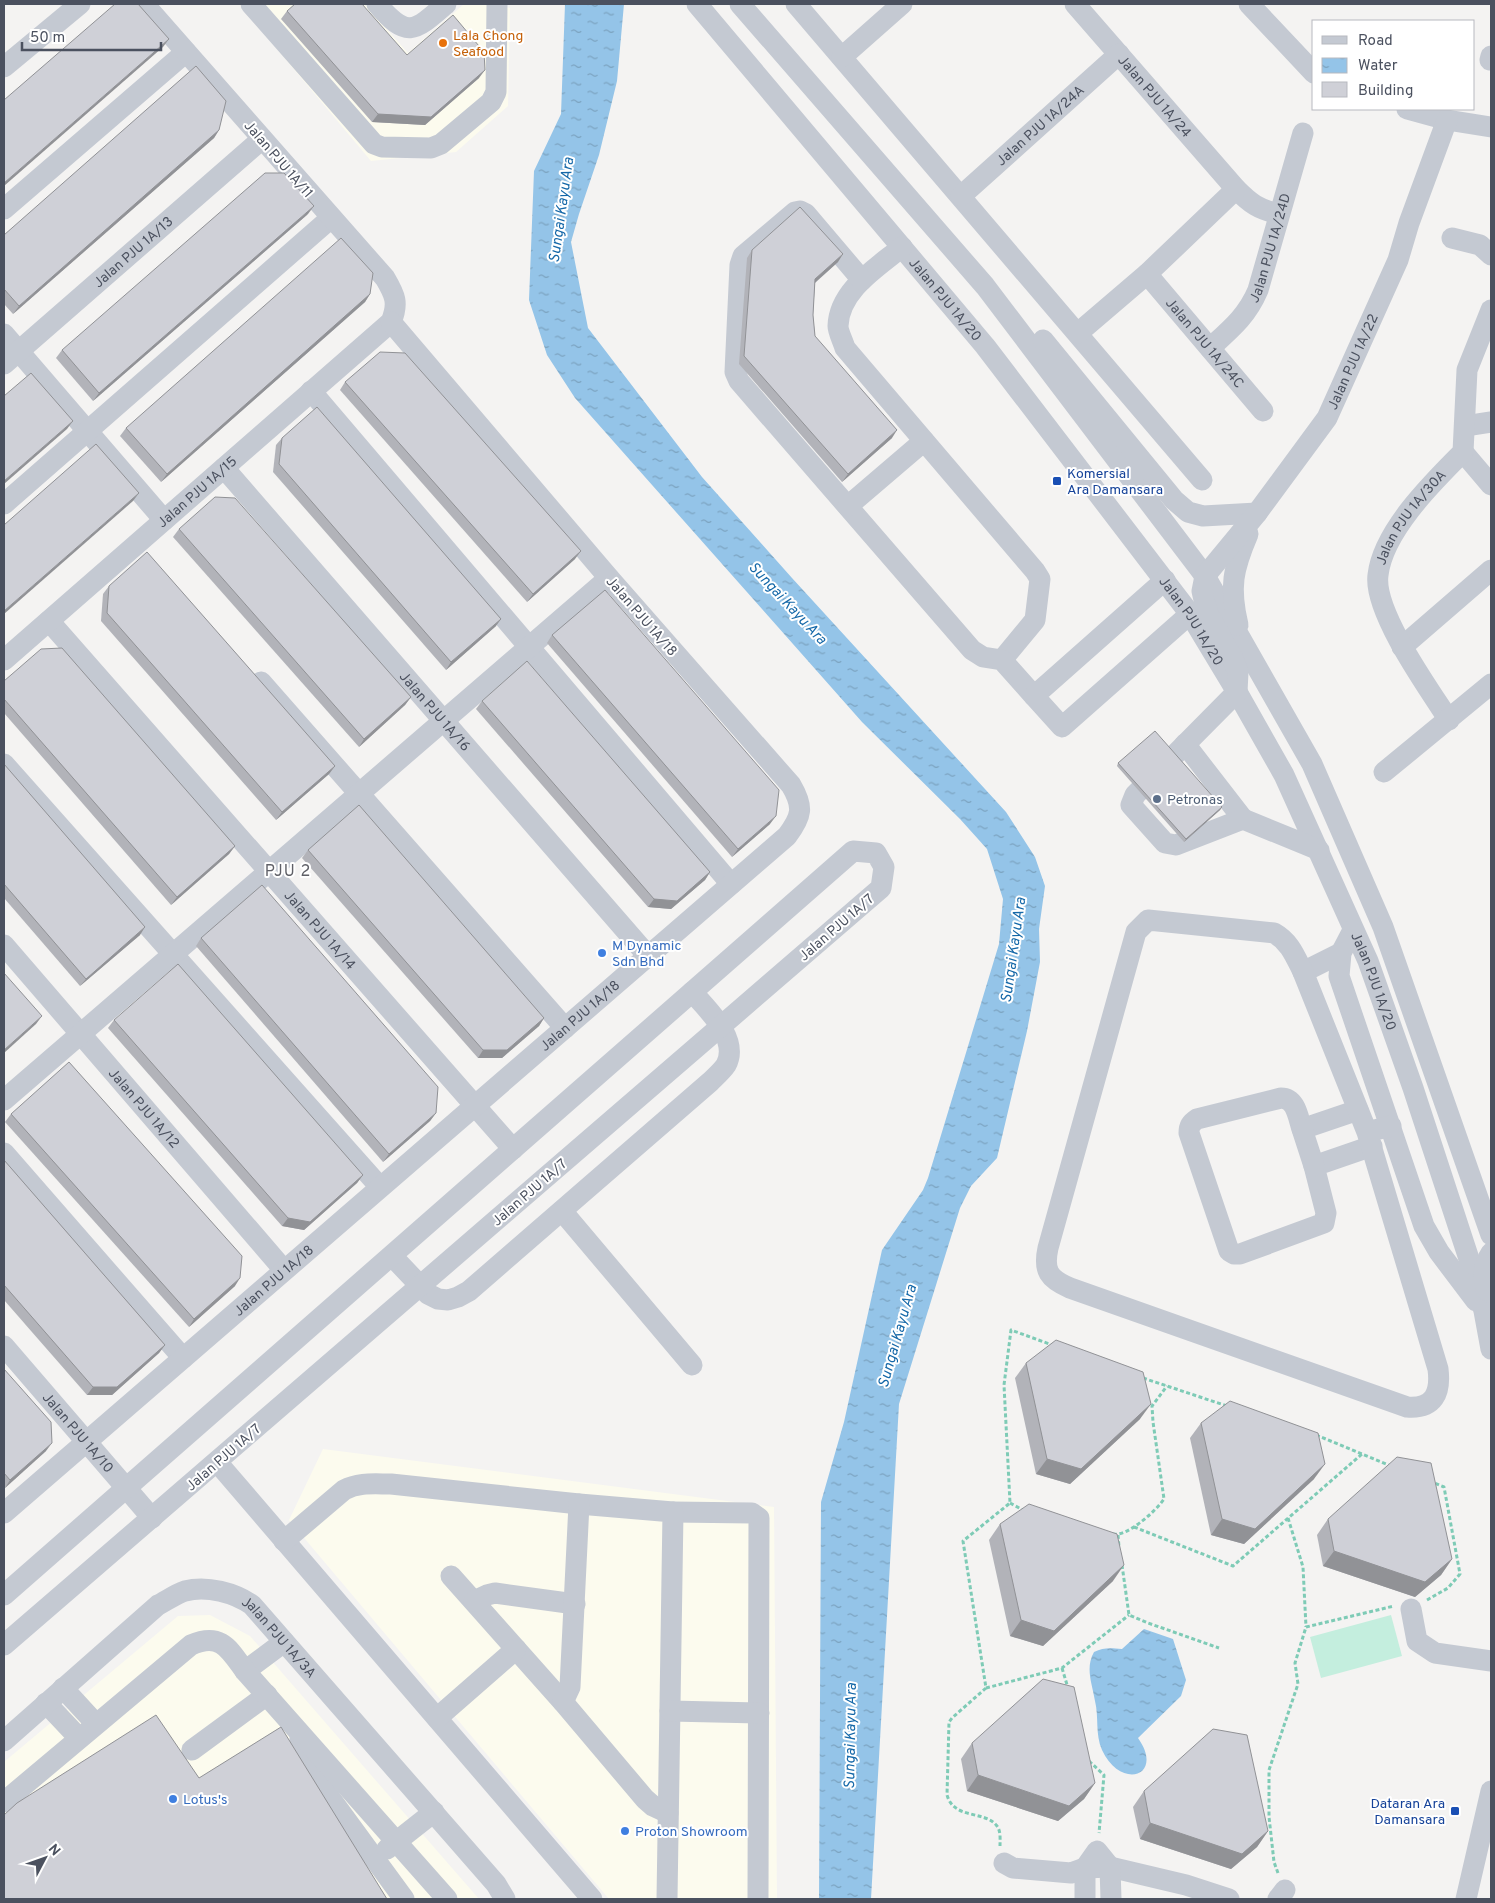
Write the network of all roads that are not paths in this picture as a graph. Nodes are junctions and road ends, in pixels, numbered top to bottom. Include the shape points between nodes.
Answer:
1 (80, 4) edge
2 (144, 4) edge
3 (251, 4) edge
4 (376, 4) edge
5 (446, 4) edge
6 (497, 4) edge
7 (740, 4) edge
8 (796, 4) edge
9 (902, 4) edge
10 (1075, 4) edge
11 (1250, 4) edge
12 (699, 6) edge
13 (186, 52) junction
14 (1119, 54) junction
15 (842, 57) junction
16 (4, 67) edge
17 (1312, 71) edge
18 (1411, 110) edge
19 (1447, 120) junction
20 (1491, 127) edge
21 (1303, 133) dead end
22 (262, 139) junction
23 (1236, 189) junction
24 (960, 196) junction
25 (4, 209) edge
26 (1279, 214) junction
27 (331, 218) junction
28 (1452, 238) dead end
29 (902, 247) junction
30 (1491, 255) edge
31 (1147, 274) junction
32 (862, 280) junction
33 (985, 286) junction
34 (1491, 310) edge
35 (391, 322) junction
36 (1078, 333) junction
37 (4, 334) edge
38 (1210, 348) junction
39 (11, 358) edge
40 (311, 392) junction
41 (1263, 411) dead end
42 (1491, 422) edge
43 (1465, 426) junction
44 (88, 431) junction
45 (924, 441) junction
46 (1463, 452) junction
47 (224, 468) junction
48 (1202, 480) dead end
49 (1491, 485) edge
50 (4, 504) edge
51 (848, 506) junction
52 (1257, 513) junction
53 (164, 520) junction
54 (1491, 570) edge
55 (1205, 576) junction
56 (609, 578) junction
57 (1165, 580) junction
58 (1190, 614) junction
59 (49, 621) junction
60 (1243, 645) junction
61 (528, 647) junction
62 (1402, 647) junction
63 (4, 660) edge
64 (1002, 660) junction
65 (249, 668) edge
66 (1491, 684) edge
67 (1237, 692) junction
68 (1034, 696) junction
69 (444, 720) junction
70 (1449, 720) junction
71 (1185, 744) junction
72 (4, 764) edge
73 (1384, 772) dead end
74 (360, 793) junction
75 (1244, 819) junction
76 (1319, 850) junction
77 (269, 871) junction
78 (732, 884) junction
79 (1353, 930) junction
80 (4, 945) edge
81 (1340, 953) junction
82 (172, 955) junction
83 (648, 956) junction
84 (1303, 972) junction
85 (692, 992) junction
86 (722, 1025) junction
87 (565, 1028) junction
88 (80, 1034) junction
89 (4, 1100) edge
90 (476, 1105) junction
91 (1358, 1110) junction
92 (1391, 1126) junction
93 (1302, 1129) junction
94 (1370, 1139) junction
95 (513, 1149) junction
96 (1463, 1152) junction
97 (4, 1153) edge
98 (1314, 1166) junction
99 (1491, 1186) edge
100 (380, 1187) junction
101 (562, 1211) junction
102 (1491, 1235) edge
103 (1491, 1253) edge
104 (392, 1256) junction
105 (284, 1270) junction
106 (420, 1287) junction
107 (1489, 1326) edge
108 (4, 1346) edge
109 (183, 1358) junction
110 (692, 1365) dead end
111 (86, 1441) junction
112 (217, 1462) junction
113 (126, 1489) junction
114 (579, 1504) junction
115 (5, 1510) edge
116 (673, 1512) junction
117 (152, 1518) junction
118 (284, 1541) junction
119 (451, 1576) dead end
120 (4, 1595) edge
121 (474, 1601) junction
122 (574, 1604) junction
123 (1411, 1609) road end
124 (284, 1642) junction
125 (4, 1645) edge
126 (516, 1649) junction
127 (1491, 1661) edge
128 (245, 1671) junction
129 (63, 1688) junction
130 (267, 1695) junction
131 (563, 1702) junction
132 (46, 1703) junction
133 (670, 1711) junction
134 (759, 1712) junction
135 (437, 1718) junction
136 (96, 1724) junction
137 (297, 1729) junction
138 (79, 1738) junction
139 (4, 1741) edge
140 (192, 1750) dead end
141 (1491, 1791) edge
142 (4, 1802) edge
143 (434, 1812) junction
144 (668, 1813) junction
145 (397, 1841) junction
146 (1104, 1859) junction
147 (1004, 1863) road end
148 (367, 1865) junction
149 (1085, 1868) junction
150 (404, 1899) edge
151 (447, 1899) edge
152 (505, 1899) edge
153 (592, 1899) edge
154 (667, 1899) edge
155 (758, 1899) edge
156 (1085, 1899) edge
157 (1111, 1899) edge
158 (1229, 1899) edge
159 (1466, 1899) edge

1 - 16 street
2 - 13 street, Jalan PJU 1A/11
3 - 6 street via 278,22 374,144 430,148 441,144 491,102 496,92
4 - 5 street via 403,28 411,29
7 - 33 street, Jalan PJU 1A/20
8 - 15 street
9 - 15 street
10 - 14 street, Jalan PJU 1A/24
11 - 17 street
12 - 29 street, Jalan PJU 1A/20
13 - 22 street, Jalan PJU 1A/11
13 - 25 street
14 - 23 street, Jalan PJU 1A/24
14 - 24 street, Jalan PJU 1A/24A
15 - 24 street
18 - 19 street
19 - 20 street
19 - 52 street, Jalan PJU 1A/22 via 1398,260 1327,418
21 - 26 street, Jalan PJU 1A/24D
22 - 27 street, Jalan PJU 1A/11
22 - 39 street, Jalan PJU 1A/13
23 - 26 street, Jalan PJU 1A/24 via 1252,205
23 - 31 street
24 - 36 street
26 - 38 street, Jalan PJU 1A/24D via 1251,306
27 - 35 street, Jalan PJU 1A/11 via 390,286 396,310
27 - 44 street
28 - 30 street via 1480,245
29 - 32 street
29 - 57 street, Jalan PJU 1A/20 via 985,346
31 - 36 street
31 - 38 street, Jalan PJU 1A/24C
32 - 45 street via 843,305 838,326 845,348
32 - 51 street via 800,211 743,256 740,265 735,372 739,381
33 - 52 street via 1018,310 1174,500 1188,512 1202,516
33 - 55 street, Jalan PJU 1A/20
34 - 43 street via 1467,370
35 - 40 street, Jalan PJU 1A/15
35 - 56 street, Jalan PJU 1A/18
36 - 48 street
37 - 39 street
38 - 41 street, Jalan PJU 1A/24C
39 - 44 street
40 - 47 street, Jalan PJU 1A/15
40 - 61 street
42 - 43 street
43 - 46 street
44 - 50 street
44 - 53 street
45 - 51 street
45 - 64 street via 1040,579 1035,620
46 - 49 street
46 - 62 street, Jalan PJU 1A/30A via 1414,506 1382,556 1377,576 1380,597
47 - 53 street, Jalan PJU 1A/15
47 - 69 street, Jalan PJU 1A/16
51 - 64 street via 972,650 983,658
52 - 55 street, Jalan PJU 1A/22
52 - 60 street via 1234,570 1234,603
53 - 59 street, Jalan PJU 1A/15 via 144,550
54 - 62 street
55 - 60 street, Jalan PJU 1A/20
55 - 67 street via 1204,600 1238,672
56 - 61 street
56 - 78 street, Jalan PJU 1A/18 via 798,796 798,821 787,836
57 - 58 street, Jalan PJU 1A/20
57 - 68 street
58 - 67 street, Jalan PJU 1A/20
58 - 68 street via 1062,727
59 - 63 street, Jalan PJU 1A/15
59 - 77 street, Jalan PJU 1A/14
60 - 96 street, Jalan PJU 1A/20 via 1320,782 1383,928
61 - 69 street
61 - 78 street
62 - 70 street, Jalan PJU 1A/30A
64 - 68 street
65 - 74 street
66 - 70 street
67 - 71 street
67 - 76 street, Jalan PJU 1A/20 via 1284,775
69 - 74 street
69 - 83 street, Jalan PJU 1A/16
70 - 73 street
71 - 75 street
71 - 75 street via 1135,795 1131,805 1165,843 1176,845
72 - 82 street
74 - 77 street
74 - 87 street
75 - 76 street
76 - 79 street, Jalan PJU 1A/20
77 - 82 street
77 - 90 street, Jalan PJU 1A/14
78 - 83 street, Jalan PJU 1A/18
79 - 81 street
79 - 107 street, Jalan PJU 1A/20 via 1368,961 1413,1088
80 - 88 street, Jalan PJU 1A/12
81 - 84 street
81 - 92 street via 1339,976
82 - 88 street
82 - 100 street
83 - 87 street, Jalan PJU 1A/18
84 - 91 street
84 - 94 street via 1292,949 1274,933 1148,920 1141,926 1136,932 1048,1248 1045,1260 1048,1274 1070,1288 1407,1407 1422,1404 1439,1389 1438,1369
85 - 86 street
85 - 86 street, Jalan PJU 1A/7 via 853,851 876,853 884,867 881,888
85 - 95 street, Jalan PJU 1A/7
86 - 101 street via 729,1052 722,1069
86 - 106 street, Jalan PJU 1A/7
87 - 90 street, Jalan PJU 1A/18
88 - 89 street
88 - 105 street, Jalan PJU 1A/12
90 - 95 street, Jalan PJU 1A/14
90 - 100 street, Jalan PJU 1A/18
91 - 93 street
91 - 94 street
92 - 94 street
92 - 107 street via 1424,1226
93 - 98 street
93 - 98 street via 1294,1105 1286,1098 1197,1119 1189,1127 1229,1251 1240,1254 1324,1224 1326,1213
94 - 98 street
95 - 104 street, Jalan PJU 1A/7
96 - 99 street
96 - 102 street, Jalan PJU 1A/20
97 - 109 street
100 - 105 street, Jalan PJU 1A/18
101 - 106 street via 458,1297 438,1299
101 - 110 street
103 - 107 street via 1484,1276
104 - 106 street
104 - 113 street, Jalan PJU 1A/7
105 - 109 street, Jalan PJU 1A/18
106 - 112 street, Jalan PJU 1A/7
108 - 111 street, Jalan PJU 1A/10
109 - 111 street, Jalan PJU 1A/18
111 - 113 street, Jalan PJU 1A/10
111 - 115 street, Jalan PJU 1A/18
112 - 117 street, Jalan PJU 1A/7
112 - 118 street
113 - 117 street, Jalan PJU 1A/10
113 - 120 street, Jalan PJU 1A/7
114 - 116 street
114 - 118 street via 391,1484 363,1484 344,1490
114 - 122 street
116 - 133 street
116 - 134 street via 752,1513 759,1518
117 - 125 street, Jalan PJU 1A/7
118 - 135 street
119 - 121 street
121 - 122 street via 496,1593
121 - 126 street
122 - 131 street via 570,1687
123 - 127 street via 1417,1641 1435,1653
124 - 128 street
124 - 129 street, Jalan PJU 1A/3A via 241,1597 206,1589 185,1591 158,1605
124 - 143 street, Jalan PJU 1A/3A
126 - 131 street
126 - 135 street
128 - 130 street
128 - 136 street via 228,1647 212,1639 201,1640
129 - 132 street, Jalan PJU 1A/3A
129 - 136 street
130 - 137 street
130 - 140 street
131 - 144 street via 645,1799
132 - 138 street
132 - 139 street, Jalan PJU 1A/3A
133 - 134 street
133 - 144 street
134 - 155 street
135 - 153 street
136 - 138 street
137 - 145 street
137 - 148 street via 304,1755 316,1780
138 - 142 street
141 - 159 street
143 - 145 street
143 - 152 street, Jalan PJU 1A/3A via 496,1884
144 - 154 street
145 - 148 street
145 - 151 street
146 - 149 street
146 - 157 street
146 - 158 street
147 - 149 street via 1013,1868 1070,1874
148 - 150 street
149 - 156 street

